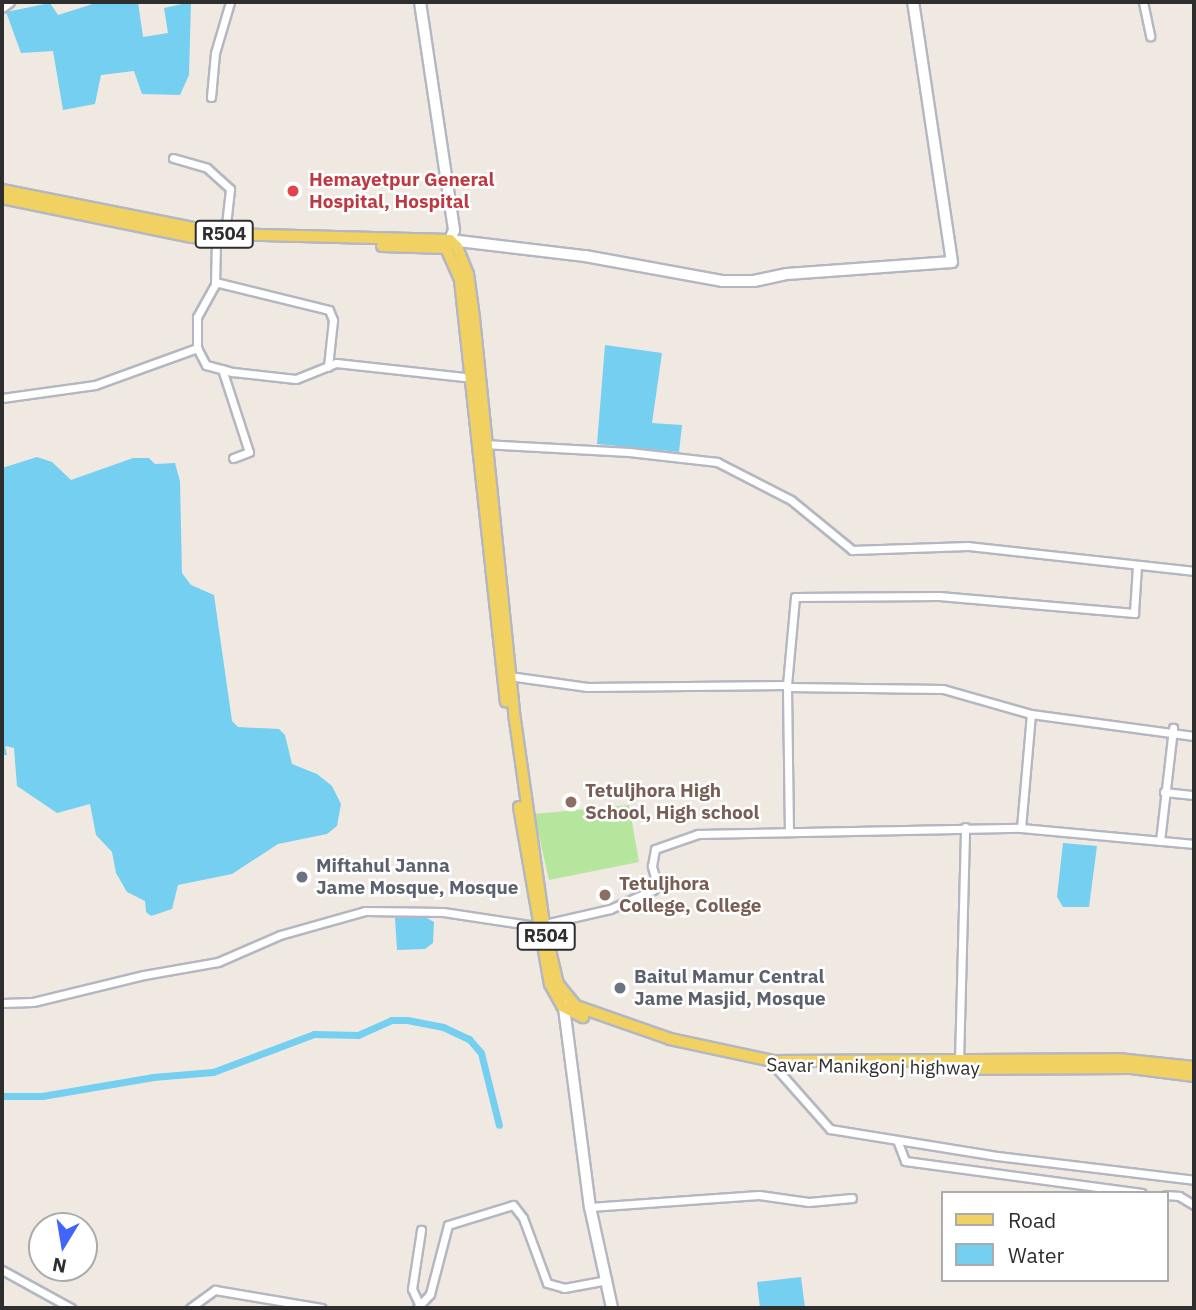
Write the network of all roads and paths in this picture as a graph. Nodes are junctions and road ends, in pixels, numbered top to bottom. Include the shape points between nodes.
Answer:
1 (9, 2) edge
2 (230, 2) edge
3 (420, 2) edge
4 (913, 2) edge
5 (1143, 2) edge
6 (2, 6) edge
7 (1150, 36) dead end
8 (211, 97) dead end
9 (173, 158) dead end
10 (2, 190) edge
11 (2, 198) edge
12 (119, 215) junction
13 (221, 237) junction
14 (453, 243) junction
15 (215, 282) junction
16 (197, 348) junction
17 (328, 367) junction
18 (222, 369) junction
19 (474, 378) junction
20 (2, 398) edge
21 (483, 444) junction
22 (233, 458) dead end
23 (1137, 565) junction
24 (1194, 571) edge
25 (507, 676) junction
26 (787, 686) junction
27 (1031, 715) junction
28 (1173, 731) junction
29 (1194, 736) edge
30 (1164, 792) junction
31 (1194, 795) edge
32 (965, 827) junction
33 (1021, 828) junction
34 (789, 832) junction
35 (1160, 841) junction
36 (1194, 844) edge
37 (540, 926) junction
38 (563, 1001) junction
39 (2, 1003) edge
40 (959, 1062) junction
41 (1194, 1067) edge
42 (776, 1068) junction
43 (1194, 1076) edge
44 (897, 1140) junction
45 (1194, 1180) edge
46 (1127, 1191) edge
47 (1168, 1195) edge
48 (852, 1198) dead end
49 (1194, 1205) edge
50 (590, 1207) junction
51 (421, 1230) dead end
52 (2, 1270) edge
53 (607, 1280) junction
54 (419, 1307) edge
55 (71, 1308) edge
56 (190, 1308) edge
57 (321, 1308) edge
58 (612, 1308) edge

1 - 6 street
2 - 8 street via 215,53
3 - 14 street
4 - 14 street via 953,253 947,265 853,268 722,281
5 - 7 street
9 - 13 street via 207,168 227,185 231,195
10 - 12 main road, R504
11 - 12 main road, R504
12 - 13 main road, R504
13 - 14 main road, R504
13 - 15 street
14 - 19 main road, R504
14 - 21 main road, R504 via 468,274
15 - 16 street via 197,317
15 - 17 street via 329,310 333,320
16 - 18 street via 206,365
16 - 20 street via 95,384
17 - 18 street via 296,379
17 - 19 street via 336,363
18 - 22 street via 249,452
19 - 21 main road, R504
21 - 23 street via 717,462 791,500 852,550 968,546
21 - 25 main road, R504
23 - 24 street
23 - 26 street via 1134,613 939,596 795,597
25 - 26 street via 580,687
25 - 37 main road, R504
26 - 27 street via 943,689
26 - 34 street
27 - 28 street
27 - 33 street
28 - 29 street
28 - 30 street
30 - 31 street
30 - 35 street
32 - 33 street
32 - 34 street
32 - 40 street
33 - 35 street
34 - 37 street via 698,834 669,842 655,849 653,890 610,909
35 - 36 street
37 - 38 main road, R504 via 550,985
37 - 39 street via 443,912 365,911 280,935 218,962 33,1002
38 - 40 main road via 601,1017 739,1056 815,1062
38 - 42 main road, Savar Manikgonj highway via 593,1021 673,1047
38 - 50 street
40 - 41 main road via 1118,1059
42 - 43 main road, Savar Manikgonj highway via 1131,1068
42 - 44 street via 830,1129
44 - 45 street
44 - 46 street via 905,1161
47 - 49 street
48 - 50 street via 809,1202 759,1195
50 - 53 street
51 - 54 street via 412,1289
52 - 55 street
53 - 54 street via 564,1288 547,1283 523,1218 513,1205 448,1224 435,1280
53 - 58 street
56 - 57 street via 215,1290

